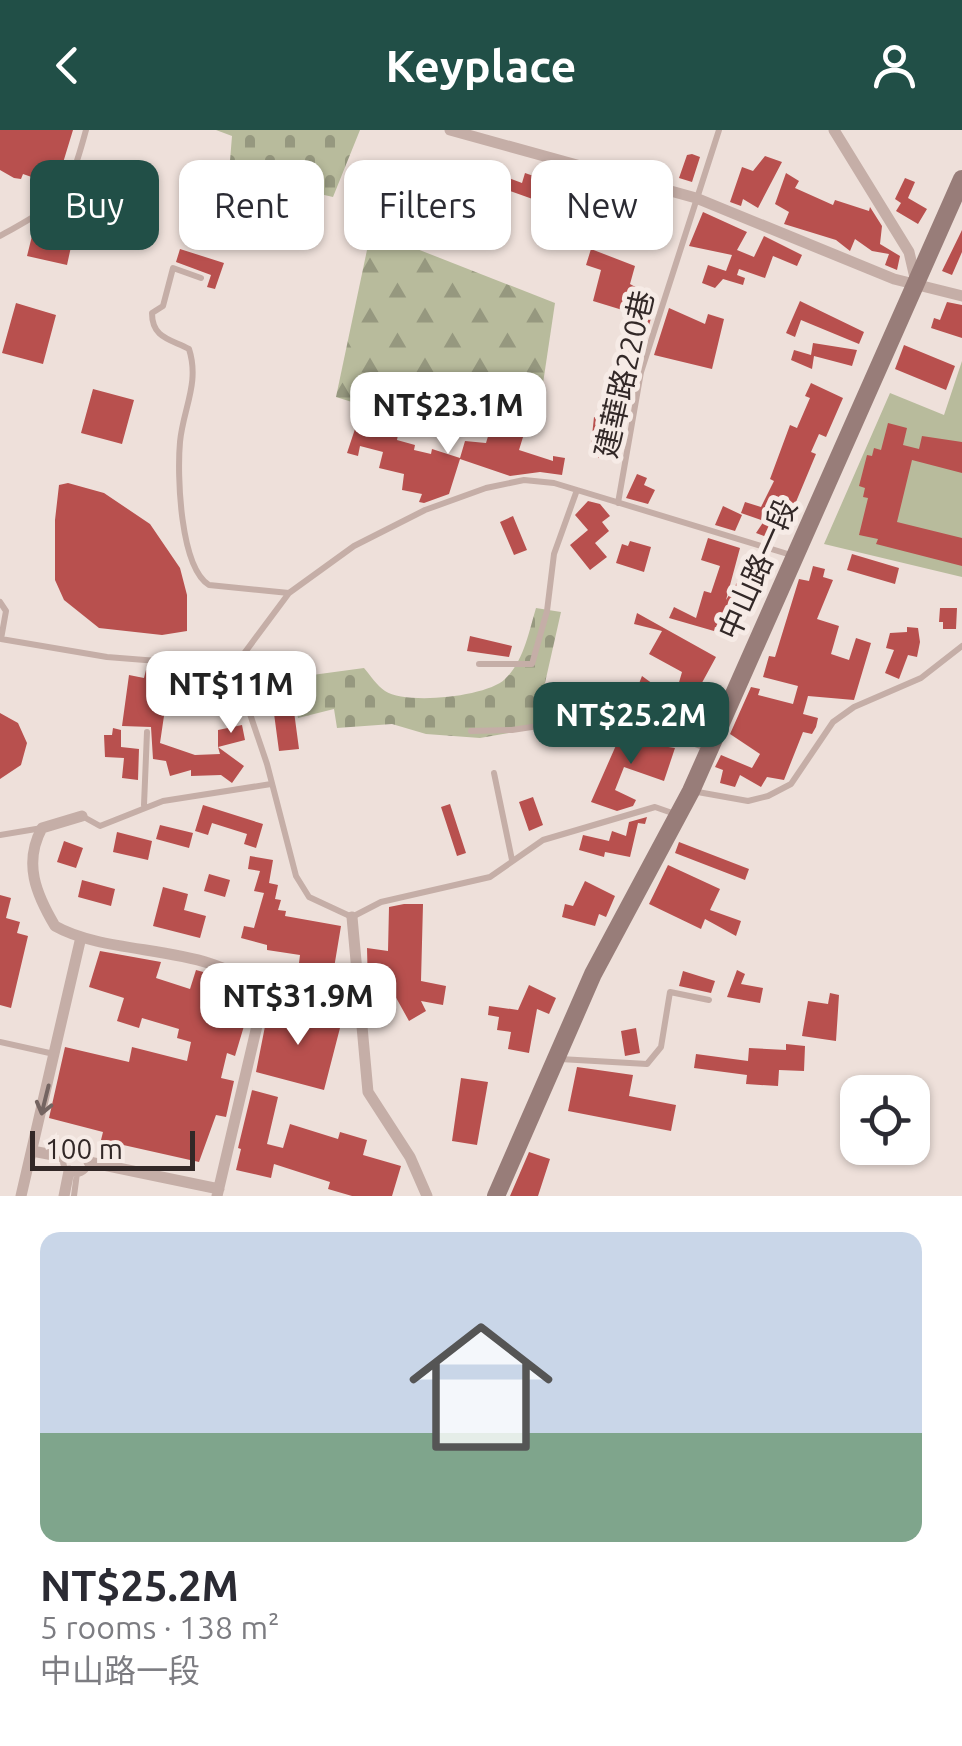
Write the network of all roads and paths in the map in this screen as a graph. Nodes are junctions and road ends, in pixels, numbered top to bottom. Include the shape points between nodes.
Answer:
1 (86, 130) edge
2 (450, 130) edge
3 (719, 130) edge
4 (834, 130) edge
5 (962, 179) edge
6 (696, 198) junction
7 (0, 236) edge
8 (201, 278) dead end
9 (916, 282) junction
10 (962, 296) edge
11 (578, 490) junction
12 (618, 504) junction
13 (792, 555) junction
14 (289, 593) junction
15 (0, 602) edge
16 (0, 639) edge
17 (962, 646) edge
18 (479, 664) dead end
19 (234, 667) junction
20 (471, 731) dead end
21 (147, 732) dead end
22 (709, 750) junction
23 (494, 773) dead end
24 (271, 784) junction
25 (691, 791) junction
26 (144, 806) junction
27 (82, 816) joint
28 (678, 816) junction
29 (42, 828) junction
30 (0, 835) edge
31 (512, 860) junction
32 (352, 917) junction
33 (81, 937) junction
34 (708, 1000) dead end
35 (0, 1042) edge
36 (56, 1055) junction
37 (553, 1058) junction
38 (32, 1151) junction
39 (64, 1156) junction
40 (89, 1162) junction
41 (74, 1172) junction
42 (218, 1192) edge
43 (21, 1196) edge
44 (64, 1196) edge
45 (74, 1196) edge
46 (427, 1196) edge
47 (496, 1196) edge

1 - 7 lane via 59,200
2 - 6 street
3 - 6 lane, 建華路220巷
4 - 9 street via 909,252
5 - 9 street, 中山路一段
6 - 9 street via 894,279
6 - 12 lane, 建華路220巷 via 641,372
8 - 14 lane via 172,268 163,306 152,313 158,335 189,349 193,360 180,440 191,560 199,579 210,585
9 - 10 street
9 - 13 street, 中山路一段
11 - 12 lane
11 - 14 lane via 524,480 440,504 354,546
11 - 18 lane via 554,554 532,664
12 - 13 lane
13 - 22 street, 中山路一段
14 - 19 lane
15 - 16 lane via 6,610
16 - 19 lane
17 - 25 lane via 921,678 833,722 791,784 748,802
19 - 24 lane
20 - 22 lane via 617,714
21 - 26 lane
22 - 25 street, 中山路一段
23 - 31 lane
24 - 26 lane
24 - 32 lane via 296,876 309,897
25 - 28 street, 中山路一段
26 - 27 lane via 100,826
27 - 29 street
28 - 31 lane via 655,808 542,840
28 - 37 street, 中山路一段
29 - 30 lane
29 - 33 street via 31,872 42,903 55,926
31 - 32 lane via 490,877 381,902
32 - 46 street via 368,1092
33 - 36 street
33 - 42 street via 233,970 258,993 260,1014
34 - 37 lane via 670,992 662,1047 648,1064
35 - 36 lane
36 -> 38 street
37 - 47 street, 中山路一段
38 - 39 street
38 - 43 street
39 - 40 lane via 77,1148
39 - 41 lane
40 - 41 lane
40 - 42 street
41 - 44 street
41 - 45 lane

